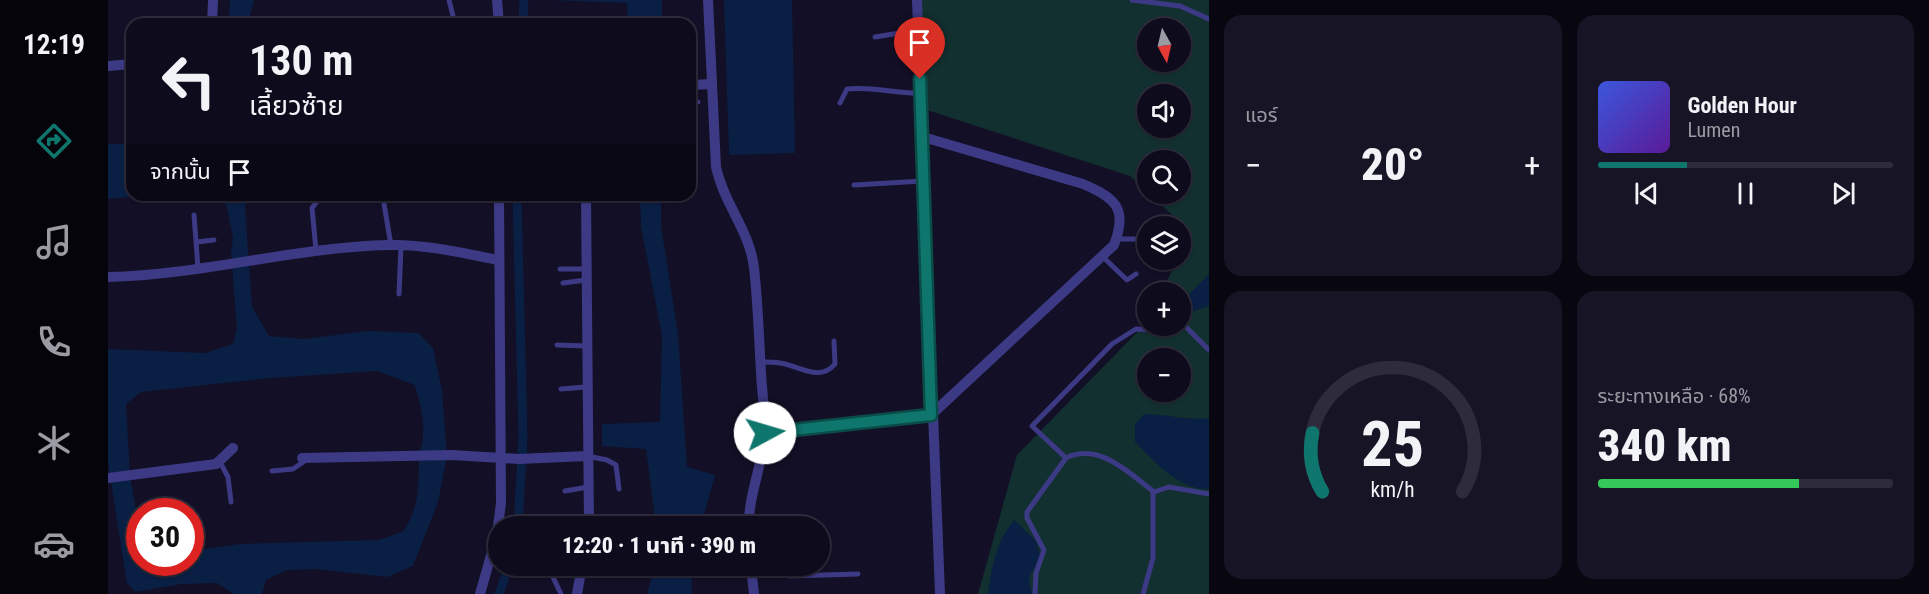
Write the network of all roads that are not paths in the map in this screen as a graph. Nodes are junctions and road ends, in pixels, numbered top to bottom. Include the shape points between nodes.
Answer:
1 (213, 0) edge
2 (449, 0) edge
3 (497, 0) edge
4 (708, 0) edge
5 (916, 0) edge
6 (1132, 0) edge
7 (1208, 16) edge
8 (212, 18) edge
9 (453, 18) edge
10 (498, 18) edge
11 (918, 30) junction
12 (875, 37) dead end
13 (126, 64) edge
14 (108, 66) edge
15 (711, 84) junction
16 (696, 85) edge
17 (921, 93) junction
18 (840, 104) dead end
19 (923, 137) junction
20 (925, 181) junction
21 (854, 185) dead end
22 (315, 201) edge
23 (499, 201) edge
24 (586, 201) edge
25 (384, 204) dead end
26 (194, 215) dead end
27 (1116, 239) junction
28 (1137, 239) edge
29 (214, 240) dead end
30 (196, 242) junction
31 (396, 245) junction
32 (316, 250) junction
33 (1102, 256) junction
34 (498, 261) junction
35 (198, 268) junction
36 (560, 269) dead end
37 (1136, 274) dead end
38 (586, 275) junction
39 (108, 277) edge
40 (563, 283) dead end
41 (399, 294) dead end
42 (834, 341) dead end
43 (557, 345) dead end
44 (586, 346) junction
45 (1209, 350) edge
46 (760, 362) junction
47 (586, 387) junction
48 (561, 388) dead end
49 (931, 415) junction
50 (765, 433) junction
51 (233, 448) dead end
52 (586, 456) junction
53 (306, 458) joint
54 (503, 458) junction
55 (1066, 458) junction
56 (220, 462) junction
57 (272, 471) dead end
58 (109, 478) edge
59 (588, 487) junction
60 (620, 489) dead end
61 (564, 491) dead end
62 (1154, 492) junction
63 (1209, 494) edge
64 (231, 502) dead end
65 (589, 516) edge
66 (750, 516) edge
67 (858, 574) dead end
68 (830, 575) edge
69 (552, 576) edge
70 (580, 576) edge
71 (752, 576) edge
72 (480, 594) edge
73 (561, 594) edge
74 (577, 594) edge
75 (754, 594) edge
76 (940, 594) edge
77 (1035, 594) edge
78 (1143, 594) edge

1 - 8 street
2 - 9 lane
3 - 10 street
4 - 15 street
5 - 11 street
6 - 7 lane via 1180,6
11 - 12 lane
11 - 17 street
13 - 14 street
15 - 16 street
15 - 46 street via 720,186 748,236 754,267
17 - 18 lane via 861,87 847,89
17 - 19 street
19 - 20 street
19 - 27 street via 1107,194 1118,207 1122,225
20 - 21 lane
20 - 49 street
22 - 32 lane via 312,208
23 - 34 street
24 - 38 street
25 - 31 lane
26 - 30 lane
27 - 28 lane
27 - 33 street
29 - 30 lane
30 - 35 lane
31 - 32 street
31 - 34 street
31 - 41 lane
32 - 35 street
33 - 37 lane via 1127,280
33 - 49 street
34 - 54 street
35 - 39 street
36 - 38 lane
38 - 40 lane
38 - 44 street
42 - 46 lane via 835,364 827,371 802,371 780,363
43 - 44 lane
44 - 47 street
45 - 55 lane via 1185,326 1136,329 1112,344 1032,426
46 - 50 street
47 - 48 lane
47 - 52 street
49 - 50 street
49 - 76 street
50 - 66 street
51 - 56 street
52 - 54 street
52 - 59 street
52 - 60 lane via 616,465
53 - 54 street
53 - 57 lane via 293,469
54 - 72 street via 497,534
55 - 62 lane via 1091,453 1105,458
55 - 77 lane via 1027,512 1044,550 1036,573
56 - 58 street
56 - 64 lane via 228,477
59 - 61 lane
59 - 65 street
62 - 63 lane via 1169,488
62 - 78 lane via 1153,558
67 - 68 lane
69 - 73 lane
70 - 74 street
71 - 75 street

